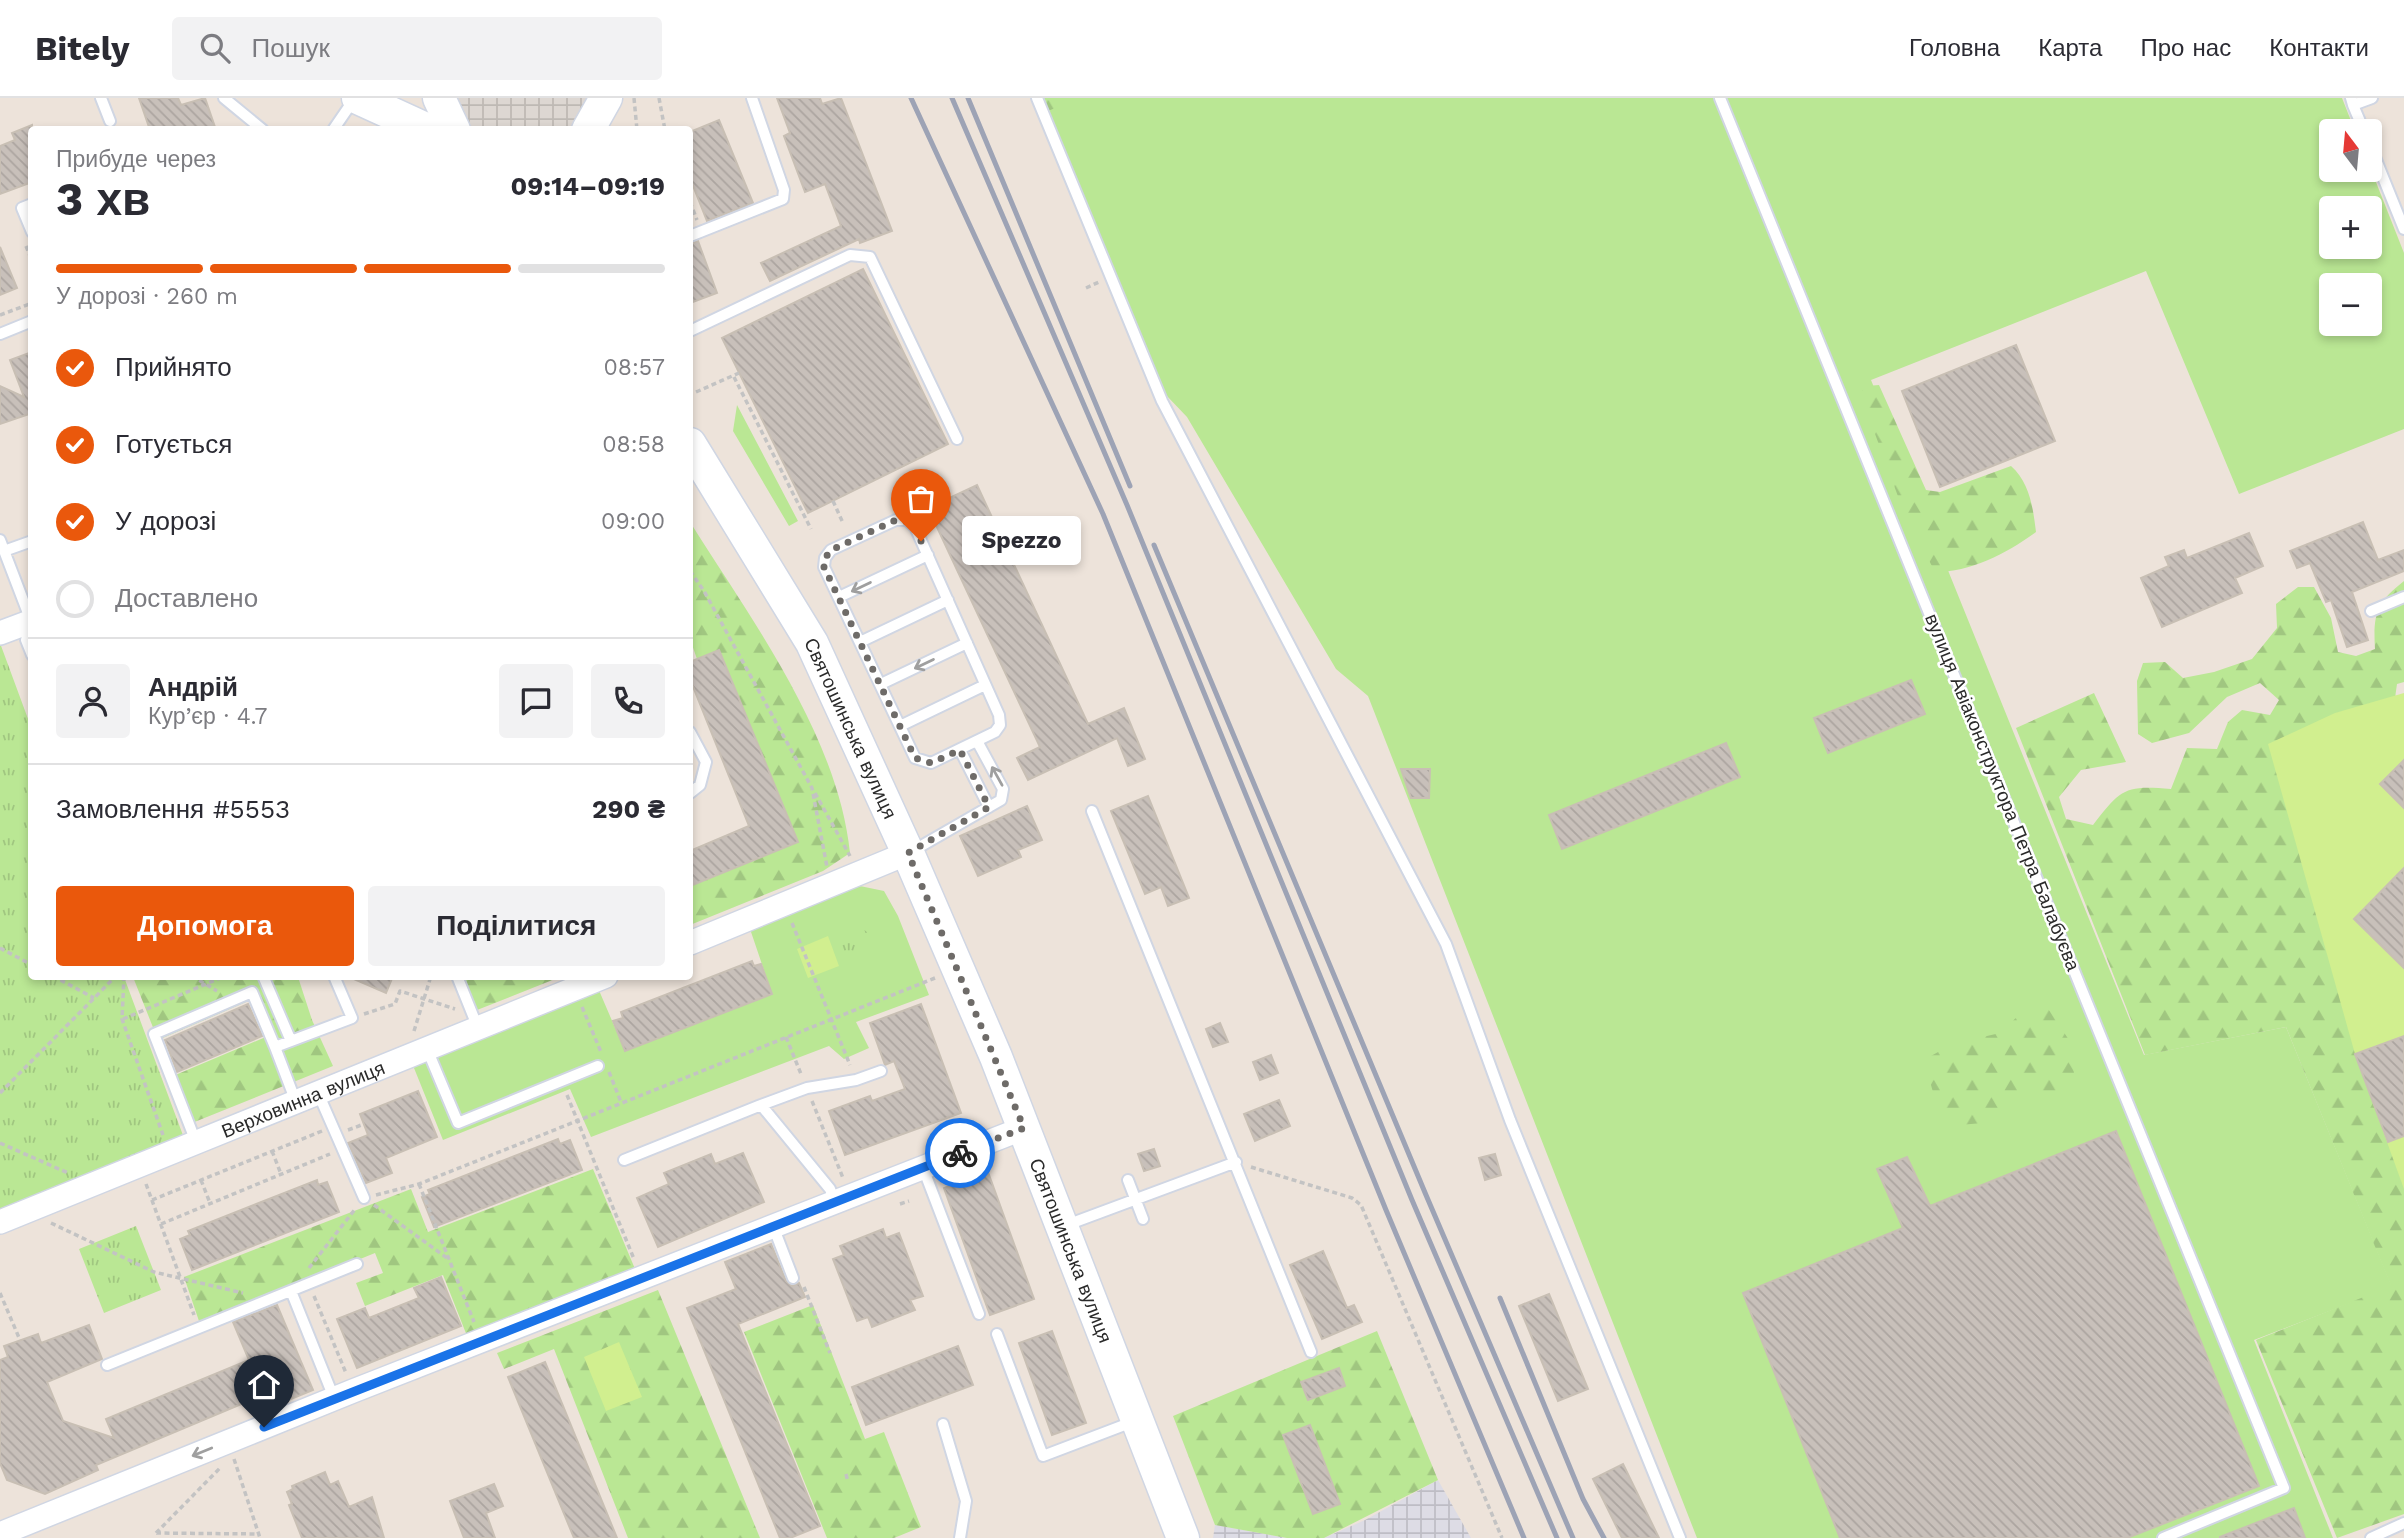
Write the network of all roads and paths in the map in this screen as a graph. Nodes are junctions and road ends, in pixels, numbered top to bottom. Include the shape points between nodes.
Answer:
1 (102, 98) edge
2 (224, 98) edge
3 (357, 98) edge
4 (439, 98) edge
5 (606, 98) edge
6 (615, 98) edge
7 (634, 98) edge
8 (659, 98) edge
9 (752, 98) edge
10 (1037, 98) edge
11 (1720, 98) edge
12 (2372, 98) edge
13 (2352, 102) edge
14 (2359, 119) edge
15 (110, 121) dead end
16 (258, 126) edge
17 (337, 126) edge
18 (419, 126) edge
19 (452, 126) edge
20 (590, 126) edge
21 (618, 126) edge
22 (637, 126) edge
23 (664, 126) edge
24 (2382, 175) edge
25 (28, 206) edge
26 (28, 222) edge
27 (2404, 229) edge
28 (693, 235) edge
29 (28, 304) edge
30 (0, 315) edge
31 (28, 323) edge
32 (693, 330) edge
33 (0, 334) edge
34 (739, 373) dead end
35 (734, 377) junction
36 (696, 392) dead end
37 (957, 439) dead end
38 (693, 449) edge
39 (833, 501) dead end
40 (843, 523) dead end
41 (811, 528) dead end
42 (28, 542) edge
43 (2, 545) edge
44 (928, 555) junction
45 (693, 575) edge
46 (839, 597) junction
47 (2404, 597) edge
48 (948, 600) junction
49 (2371, 611) dead end
50 (28, 613) edge
51 (28, 622) edge
52 (0, 633) edge
53 (860, 642) junction
54 (967, 643) junction
55 (881, 684) junction
56 (985, 685) junction
57 (900, 726) junction
58 (693, 738) edge
59 (977, 741) junction
60 (960, 750) junction
61 (812, 788) junction
62 (693, 791) edge
63 (989, 807) junction
64 (1092, 811) dead end
65 (908, 853) junction
66 (853, 862) dead end
67 (828, 872) dead end
68 (791, 920) dead end
69 (693, 942) edge
70 (0, 948) edge
71 (28, 963) edge
72 (935, 978) dead end
73 (60, 980) edge
74 (112, 980) edge
75 (124, 980) edge
76 (197, 980) edge
77 (216, 980) edge
78 (265, 980) edge
79 (336, 980) edge
80 (430, 980) edge
81 (459, 980) edge
82 (594, 980) edge
83 (204, 985) junction
84 (94, 998) junction
85 (424, 999) junction
86 (235, 1000) junction
87 (352, 1018) junction
88 (122, 1019) junction
89 (831, 1019) junction
90 (475, 1021) junction
91 (786, 1037) junction
92 (291, 1041) junction
93 (419, 1044) junction
94 (275, 1047) junction
95 (598, 1066) dead end
96 (881, 1071) dead end
97 (856, 1080) junction
98 (562, 1081) junction
99 (807, 1088) junction
100 (0, 1093) edge
101 (318, 1093) junction
102 (296, 1102) junction
103 (761, 1105) junction
104 (578, 1121) junction
105 (1024, 1128) junction
106 (326, 1129) dead end
107 (165, 1140) dead end
108 (196, 1142) junction
109 (0, 1143) edge
110 (342, 1149) junction
111 (272, 1151) junction
112 (624, 1160) dead end
113 (1236, 1162) junction
114 (923, 1168) junction
115 (281, 1174) junction
116 (76, 1177) dead end
117 (201, 1180) junction
118 (1128, 1180) dead end
119 (145, 1182) dead end
120 (419, 1184) junction
121 (840, 1193) junction
122 (364, 1198) junction
123 (1135, 1199) junction
124 (152, 1200) junction
125 (909, 1201) dead end
126 (210, 1203) junction
127 (900, 1204) dead end
128 (1143, 1219) dead end
129 (0, 1222) edge
130 (49, 1222) dead end
131 (161, 1224) junction
132 (773, 1226) junction
133 (1061, 1227) junction
134 (449, 1259) junction
135 (357, 1264) dead end
136 (636, 1265) dead end
137 (181, 1277) junction
138 (793, 1278) dead end
139 (309, 1284) junction
140 (291, 1291) junction
141 (0, 1293) edge
142 (265, 1301) junction
143 (979, 1314) dead end
144 (199, 1328) junction
145 (476, 1328) dead end
146 (822, 1332) dead end
147 (997, 1334) dead end
148 (20, 1340) dead end
149 (1311, 1352) dead end
150 (830, 1353) dead end
151 (107, 1365) dead end
152 (348, 1378) dead end
153 (334, 1398) junction
154 (1137, 1420) junction
155 (943, 1424) dead end
156 (846, 1474) dead end
157 (848, 1482) dead end
158 (2404, 1522) edge
159 (13, 1533) edge
160 (260, 1536) edge
161 (960, 1538) edge
162 (1184, 1538) edge
163 (1502, 1538) edge
164 (1680, 1538) edge
165 (2163, 1538) edge
166 (2371, 1538) edge

1 - 15 lane
2 - 16 lane
3 - 17 lane
3 - 18 main road
4 - 19 main road
5 - 20 main road
6 - 21 main road
7 - 22 path
8 - 23 path
9 - 28 lane via 784,190 783,199
10 - 164 lane via 1162,401 1446,944 1510,1120
11 - 165 lane, вулиця Авіаконструктора Петра Балабуєва via 2284,1488
12 - 13 lane
13 - 14 lane
24 - 27 lane
25 - 26 lane via 22,208
29 - 30 path
31 - 33 lane
32 - 37 lane via 850,255 870,257
34 - 35 path
35 - 36 path
35 - 41 path
38 - 65 main road, Святошинська вулиця via 812,643
39 - 40 path
42 - 43 lane
43 - 50 lane
44 -> 46 lane
44 - 46 lane via 915,527 906,520 896,520 831,550 824,567
44 - 48 lane
45 - 61 path
46 - 53 lane
47 - 49 lane
48 - 53 lane
48 - 54 lane
51 - 52 street
53 - 55 lane
54 -> 55 lane
54 - 56 lane
55 - 57 lane
56 - 57 lane
56 - 59 lane via 1000,724
57 - 60 lane via 920,762 931,763
58 - 62 lane via 706,762 700,785
59 - 60 lane
63 -> 59 lane via 1001,800 1003,789
60 - 63 lane
61 - 66 path
61 - 67 path
63 - 65 lane
64 - 113 lane
65 - 69 street
65 - 105 main road, Святошинська вулиця
68 - 89 path
70 - 71 path
72 - 89 path
73 - 84 path
74 - 84 path
75 - 88 path
76 - 83 path
77 - 83 path
78 - 92 lane
79 - 87 lane
80 - 85 path
81 - 90 lane
82 - 90 street, Верховинна вулиця
83 - 86 path
83 - 88 path
84 - 100 path
85 - 87 path via 401,991 395,1004
85 - 90 path
85 - 93 path
86 - 94 lane via 252,992
86 - 108 lane via 154,1034
87 - 92 lane
88 - 107 path
89 - 91 path
89 - 97 path
90 - 93 street, Верховинна вулиця
91 - 99 path
91 - 104 path
92 - 94 lane
93 - 98 lane via 458,1123
93 - 101 street, Верховинна вулиця
94 - 102 lane
95 - 98 lane
96 - 97 lane
97 - 99 lane
98 - 104 path
99 - 103 lane
99 - 121 path
101 - 102 street, Верховинна вулиця
101 - 110 lane
102 - 108 street, Верховинна вулиця
103 - 112 lane
103 - 121 lane via 830,1189
104 - 120 path
104 - 136 path
105 - 114 street
105 - 133 main road, Святошинська вулиця
106 - 111 path
108 - 129 street, Верховинна вулиця
109 - 116 path
110 - 115 path
110 - 122 lane
111 - 115 path
111 - 117 path
113 - 123 lane
113 - 149 lane
113 - 163 path via 1352,1198 1361,1205
114 - 121 street
114 - 143 lane
115 - 126 path
117 - 124 path
117 - 126 path
118 - 123 lane
119 - 124 path
120 - 122 path
120 - 134 path
121 - 132 street
122 - 134 path
122 - 139 path via 304,1273
123 - 128 lane
123 - 133 lane
124 - 131 path
125 - 127 path
126 - 131 path
130 - 137 path via 154,1272
131 - 137 path
132 - 138 lane
132 - 153 street
133 - 154 main road, Святошинська вулиця
134 - 145 path
135 - 139 lane
137 - 142 path
137 - 144 path
139 - 140 lane
139 - 152 path
140 - 142 lane
140 - 153 lane
141 - 148 path
142 - 144 lane
144 - 151 lane
146 - 150 path
147 - 154 lane via 1043,1456
153 -> 159 street
154 - 162 main road, Святошинська вулиця
155 - 161 lane via 967,1501
156 - 157 path
158 - 166 lane
160 - 160 path via 169,1533 156,1533 233,1456

